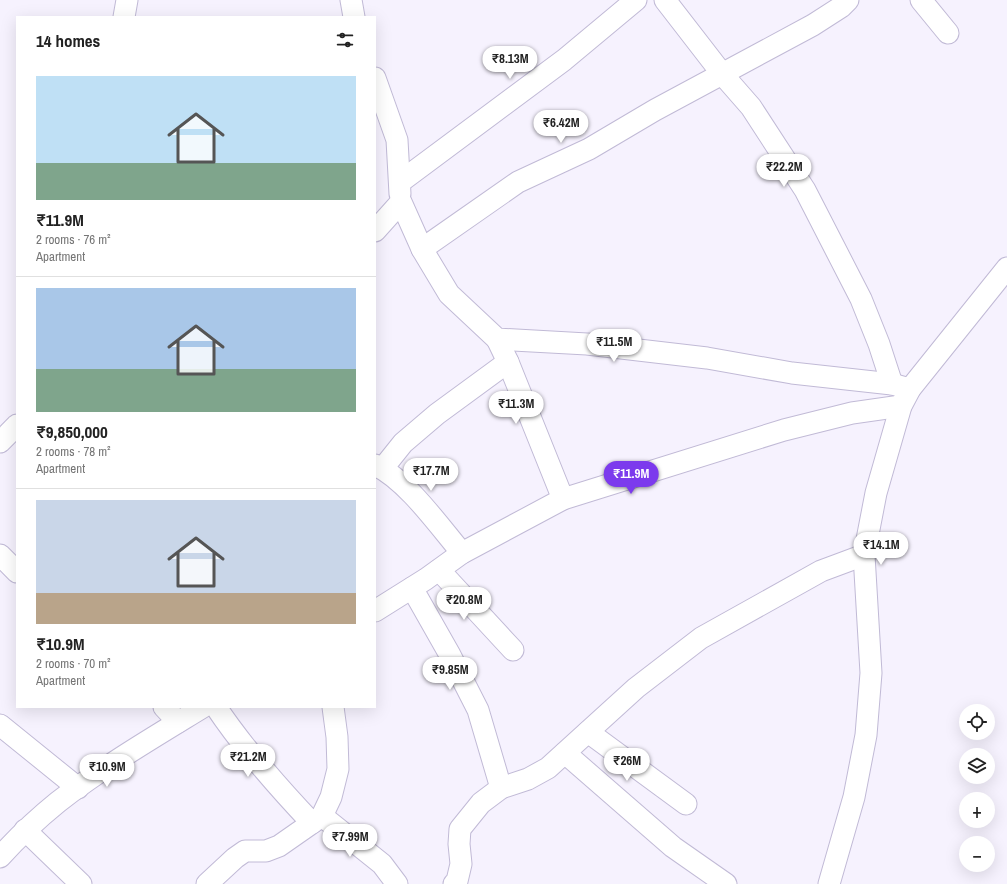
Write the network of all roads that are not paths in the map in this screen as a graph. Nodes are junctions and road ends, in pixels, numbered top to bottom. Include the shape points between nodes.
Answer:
1 (127, 0) edge
2 (352, 0) edge
3 (636, 0) edge
4 (665, 0) edge
5 (848, 0) edge
6 (921, 0) edge
7 (124, 16) edge
8 (354, 16) edge
9 (948, 33) dead end
10 (723, 74) junction
11 (376, 81) edge
12 (400, 182) junction
13 (401, 202) junction
14 (376, 230) edge
15 (422, 249) junction
16 (1007, 268) edge
17 (497, 338) junction
18 (508, 362) junction
19 (901, 393) junction
20 (16, 426) edge
21 (0, 442) edge
22 (16, 446) edge
23 (0, 449) edge
24 (379, 466) edge
25 (563, 499) junction
26 (462, 553) junction
27 (0, 555) edge
28 (864, 555) junction
29 (439, 570) junction
30 (16, 571) edge
31 (412, 588) junction
32 (376, 610) edge
33 (513, 650) dead end
34 (165, 708) edge
35 (202, 708) edge
36 (217, 708) edge
37 (333, 708) edge
38 (178, 722) junction
39 (0, 725) edge
40 (588, 732) junction
41 (565, 752) junction
42 (78, 788) junction
43 (501, 788) junction
44 (686, 804) dead end
45 (317, 820) junction
46 (26, 830) junction
47 (0, 857) edge
48 (81, 884) edge
49 (207, 884) edge
50 (397, 884) edge
51 (454, 884) edge
52 (726, 884) edge
53 (829, 884) edge

1 - 7 street
2 - 8 street
3 - 12 street via 564,60
4 - 10 street
5 - 10 street via 813,25
6 - 9 street
10 - 15 street via 589,149 518,182
10 - 19 street via 751,107 805,190 861,299
11 - 12 street via 397,140
12 - 13 street
13 - 14 street
13 - 15 street
15 - 17 street via 448,294
16 - 19 street
17 - 18 street
17 - 19 street via 587,344 707,358
18 - 24 street via 437,414
18 - 25 street
19 - 25 street via 852,413 784,430
19 - 28 street via 876,493
20 - 21 street
22 - 23 street
24 - 26 street via 404,487
25 - 26 street
26 - 29 street
27 - 30 street
28 - 40 street via 821,571 701,638 636,688
28 - 53 street via 871,673 866,735 854,798
29 - 31 street
29 - 33 street
31 - 32 street
31 - 43 street via 478,710
34 - 38 street
35 - 38 street
36 - 45 street via 258,764
37 - 45 street via 338,769 331,797
38 - 42 street
39 - 42 street
40 - 41 street
40 - 44 street
41 - 43 street via 548,768
41 - 52 street via 673,847
42 - 46 street
43 - 51 street via 481,803 460,829 461,864
45 - 49 street via 279,846 266,851 245,851
45 - 50 street via 382,864
46 - 47 street
46 - 48 street

